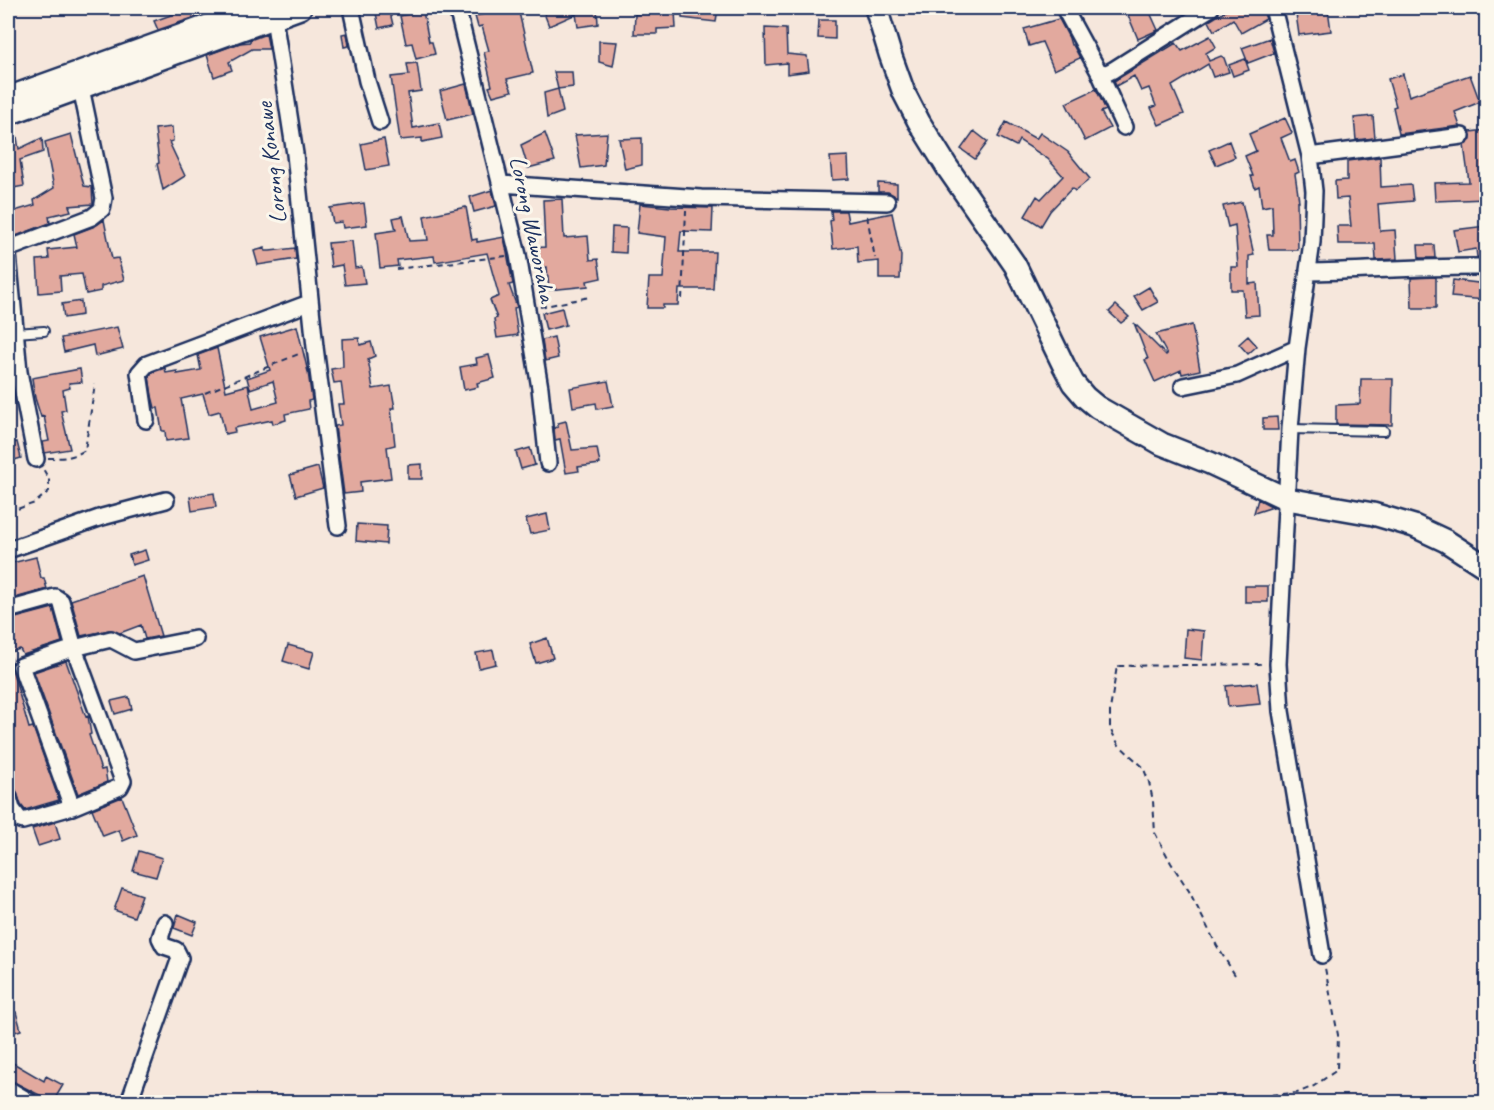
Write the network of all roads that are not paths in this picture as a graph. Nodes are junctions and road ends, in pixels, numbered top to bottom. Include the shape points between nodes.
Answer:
1 (300, 8) edge
2 (351, 8) edge
3 (457, 8) edge
4 (876, 8) edge
5 (1064, 8) edge
6 (1211, 8) edge
7 (1273, 8) edge
8 (266, 13) edge
9 (1100, 72) junction
10 (81, 88) junction
11 (8, 98) edge
12 (8, 114) edge
13 (380, 122) dead end
14 (1124, 128) dead end
15 (1462, 136) dead end
16 (1310, 156) junction
17 (501, 184) junction
18 (887, 202) dead end
19 (8, 249) edge
20 (8, 254) edge
21 (1486, 267) edge
22 (1308, 272) junction
23 (309, 303) junction
24 (44, 331) dead end
25 (15, 333) junction
26 (1297, 348) junction
27 (1183, 386) dead end
28 (146, 420) dead end
29 (1290, 429) junction
30 (1384, 431) dead end
31 (36, 459) road end
32 (548, 463) dead end
33 (1287, 499) junction
34 (166, 500) dead end
35 (338, 526) dead end
36 (8, 550) edge
37 (1486, 567) edge
38 (8, 610) edge
39 (195, 639) dead end
40 (74, 648) junction
41 (14, 669) edge
42 (8, 795) edge
43 (72, 807) junction
44 (165, 923) dead end
45 (1322, 955) road end
46 (8, 1089) edge
47 (30, 1102) edge
48 (129, 1102) edge

1 - 8 main road
2 - 13 street
3 - 17 street, Lorong Waworaha
4 - 33 main road via 904,93 919,122 1015,265 1073,383 1097,407 1162,444
5 - 9 street
6 - 9 street via 1113,70
7 - 16 street
8 - 10 main road
8 - 11 main road
8 - 23 street, Lorong Konawe via 295,154
9 - 14 street
10 - 12 main road
10 - 19 street via 104,198 102,208 92,217
15 - 16 street
16 - 22 street via 1314,219
17 - 18 street via 687,197
17 - 32 street, Lorong Waworaha via 528,310
20 - 25 street
21 - 22 street
22 - 26 street
23 - 28 street via 147,364 139,373
23 - 35 street, Lorong Konawe
24 - 25 lane
25 - 31 street
26 - 27 street via 1237,375
26 - 29 street
29 - 30 lane
29 - 33 street
33 - 37 main road via 1373,514 1414,526
33 - 45 street via 1278,664 1281,711
34 - 36 street via 102,517
38 - 40 street via 55,597 61,601
39 - 40 street via 140,650 111,639
40 - 41 street
40 - 43 street via 123,780 120,787
41 - 43 street
42 - 43 street via 21,821
44 - 48 street via 160,938 180,958
46 - 47 street

